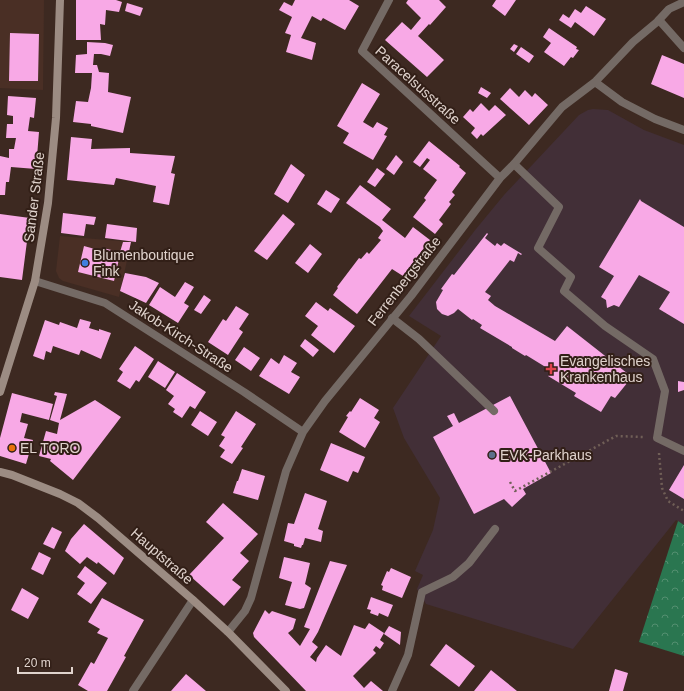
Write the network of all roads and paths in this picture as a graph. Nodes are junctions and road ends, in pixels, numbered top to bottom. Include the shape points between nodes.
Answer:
1 (60, 0) edge
2 (389, 0) edge
3 (668, 0) edge
4 (684, 2) edge
5 (669, 9) junction
6 (659, 20) junction
7 (684, 48) edge
8 (595, 82) junction
9 (684, 130) edge
10 (514, 164) junction
11 (500, 178) junction
12 (35, 281) junction
13 (392, 318) junction
14 (0, 392) edge
15 (494, 411) dead end
16 (303, 432) junction
17 (657, 438) junction
18 (684, 451) edge
19 (0, 472) edge
20 (510, 482) dead end
21 (684, 511) edge
22 (495, 529) dead end
23 (194, 600) junction
24 (228, 632) junction
25 (133, 691) edge
26 (286, 691) edge
27 (392, 691) edge

1 - 12 main road, Sander Straße via 56,118 48,203
2 - 11 street, Paracelsusstraße via 362,51
3 - 5 street
4 - 5 street, Ferrenbergstraße
5 - 6 street, Ferrenbergstraße
6 - 7 street
6 - 8 street, Ferrenbergstraße via 633,42
8 - 9 street via 622,102
8 - 10 street, Ferrenbergstraße via 562,107
10 - 11 street, Ferrenbergstraße
10 - 17 street via 559,207 538,248 571,277 564,291 605,326 653,359 665,391
11 - 13 street, Ferrenbergstraße
12 - 14 main road, Sander Straße
12 - 16 street, Jakob-Kirch-Straße via 106,303
13 - 15 street via 419,338
13 - 16 street, Ferrenbergstraße
16 - 24 street, Ferrenbergstraße via 286,471 251,598 245,611
17 - 18 street
17 - 20 path via 616,436 515,491
17 - 21 path via 662,488 668,501
19 - 23 main road, Hauptstraße via 40,486 78,504
22 - 27 street via 459,572 422,592 408,655
23 - 24 main road, Hauptstraße
23 - 25 street
24 - 26 main road, Hauptstraße

